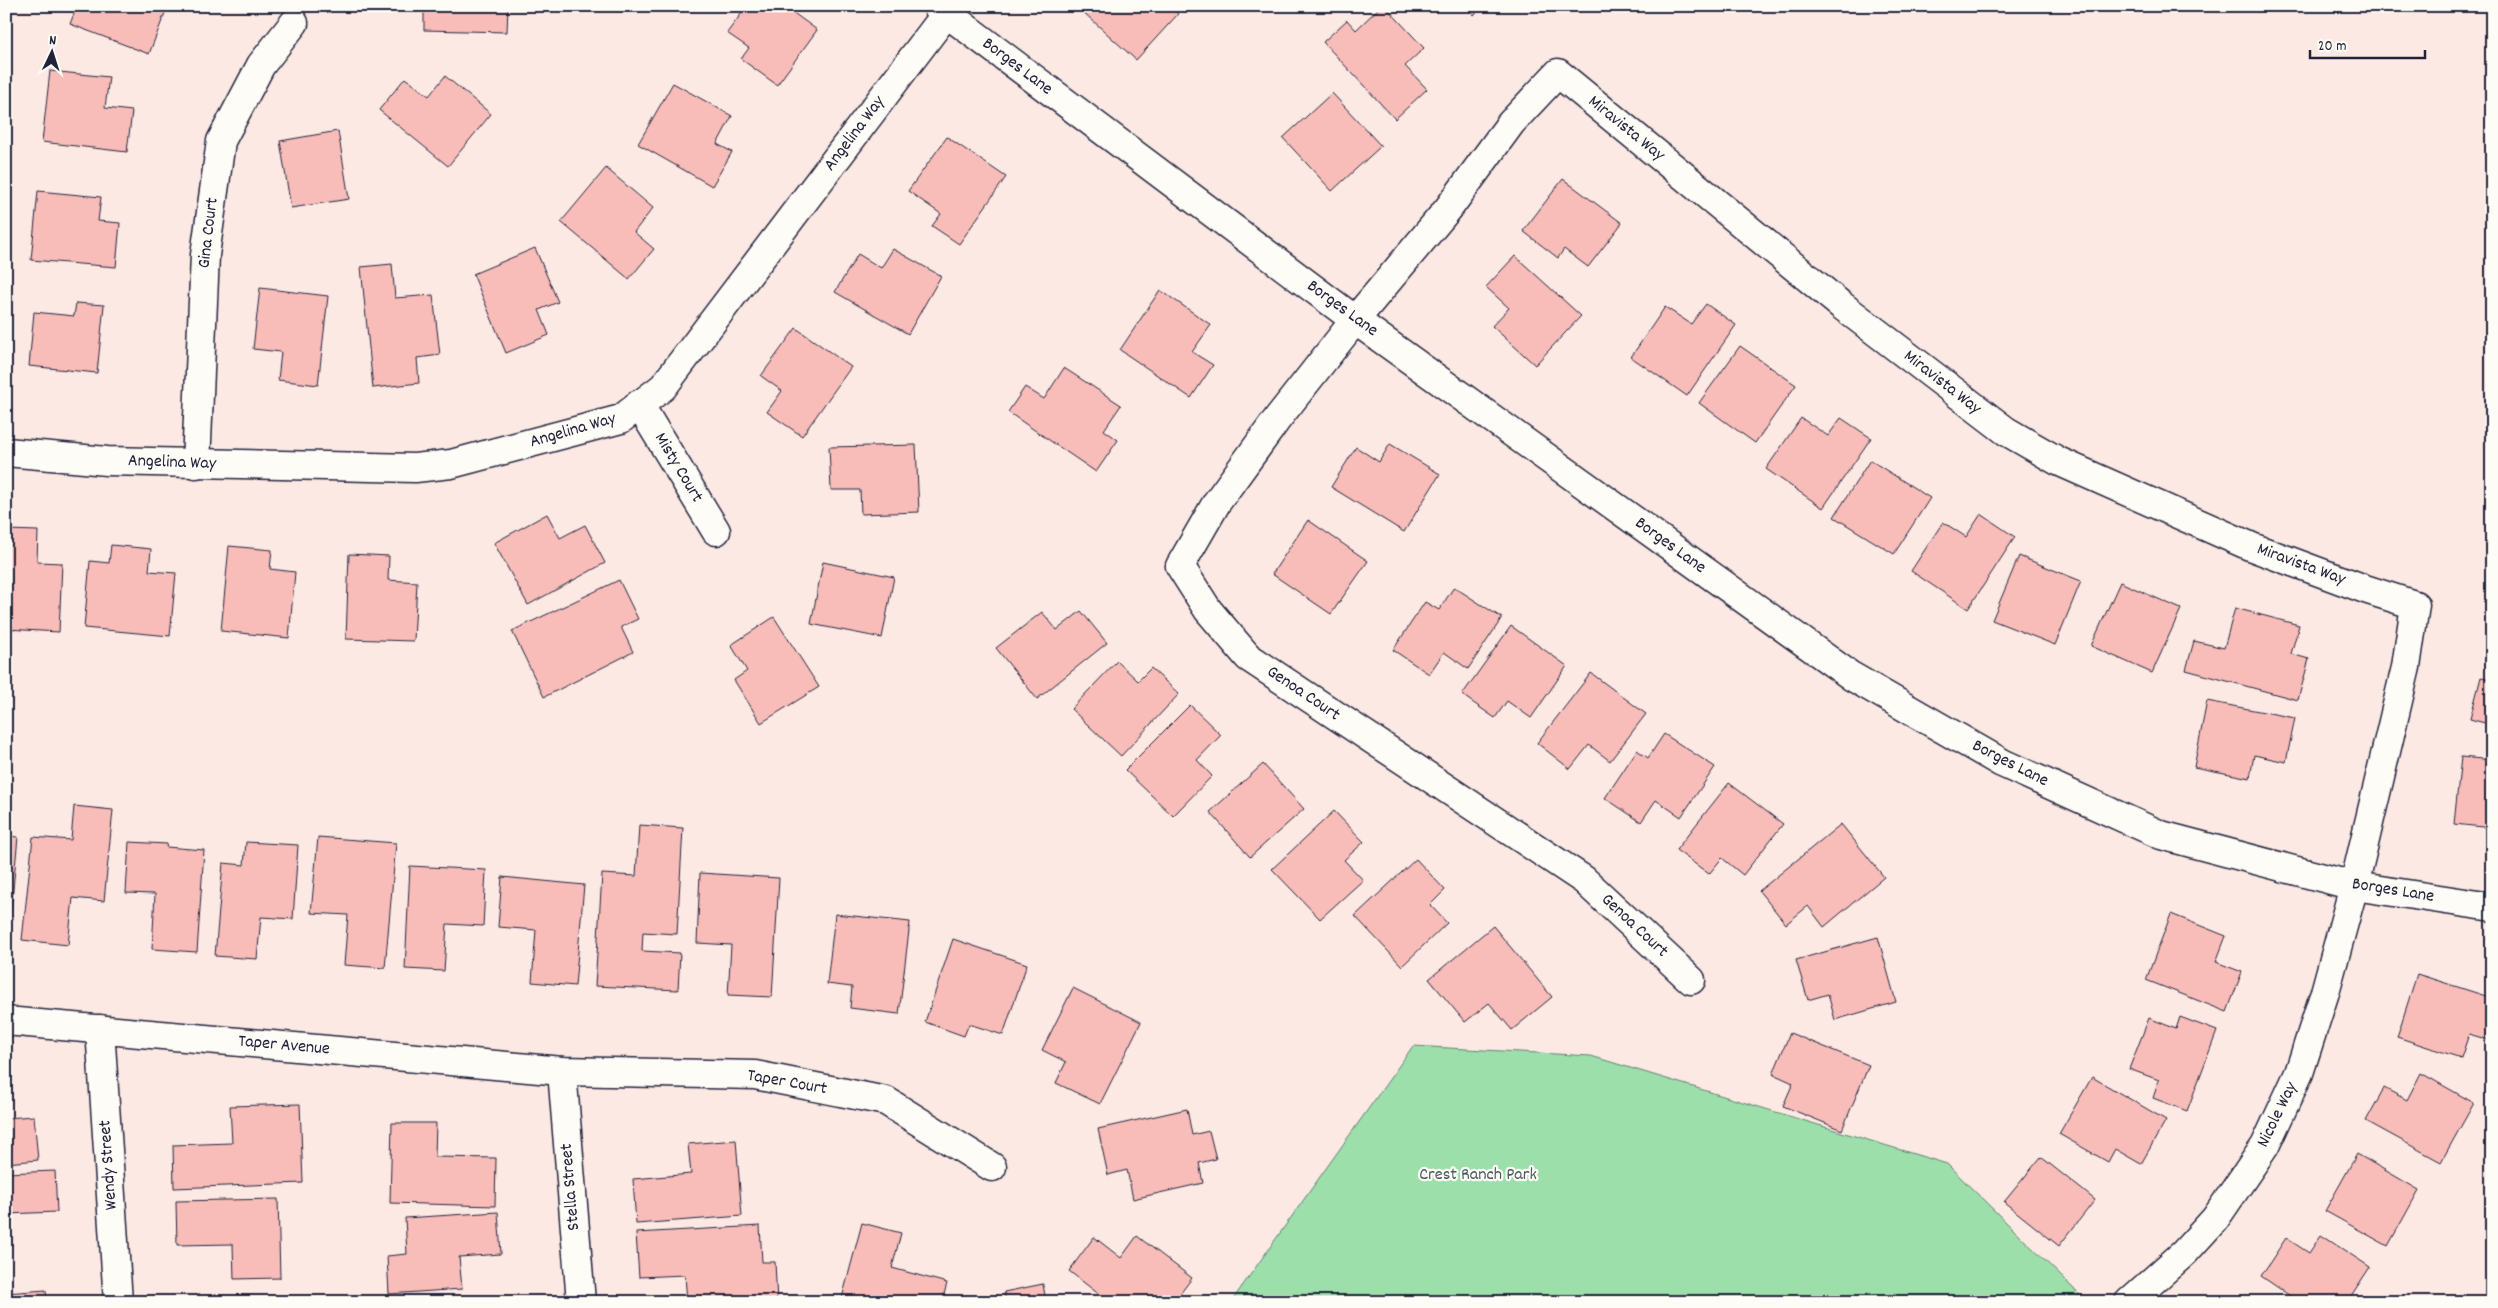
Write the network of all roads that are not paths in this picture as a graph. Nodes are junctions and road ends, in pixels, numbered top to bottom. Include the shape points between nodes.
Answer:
1 (945, 9) edge
2 (294, 23) dead end
3 (1355, 320) junction
4 (639, 404) junction
5 (6, 452) edge
6 (196, 464) junction
7 (716, 531) dead end
8 (2354, 886) junction
9 (2492, 907) edge
10 (1691, 980) dead end
11 (6, 1021) edge
12 (100, 1029) junction
13 (562, 1071) junction
14 (992, 1167) dead end
15 (118, 1302) edge
16 (581, 1302) edge
17 (2129, 1302) edge

1 - 3 street, Borges Lane
1 - 4 street, Angelina Way via 663,387
2 - 6 street, Gina Court via 262,65 221,141 205,255
3 - 8 street, Borges Lane via 1851,676 2002,763 2161,835
3 - 8 street, Miravista Way via 1448,209 1511,123 1558,73 1842,305 2006,432 2058,461 2252,547 2415,605 2406,667
3 - 10 street, Genoa Court via 1217,502 1180,566 1208,610 1248,657 1584,880
4 - 6 street, Angelina Way via 622,419 451,464 415,468
4 - 7 street, Misty Court
5 - 6 street, Angelina Way via 107,461
8 - 9 street, Borges Lane
8 - 17 street, Nicole Way via 2299,1073 2265,1146 2216,1219 2184,1253
11 - 12 street, Taper Avenue
12 - 13 street, Taper Avenue
12 - 15 street, Wendy Street
13 - 14 street, Taper Court via 755,1075 886,1101
13 - 16 street, Stella Street

